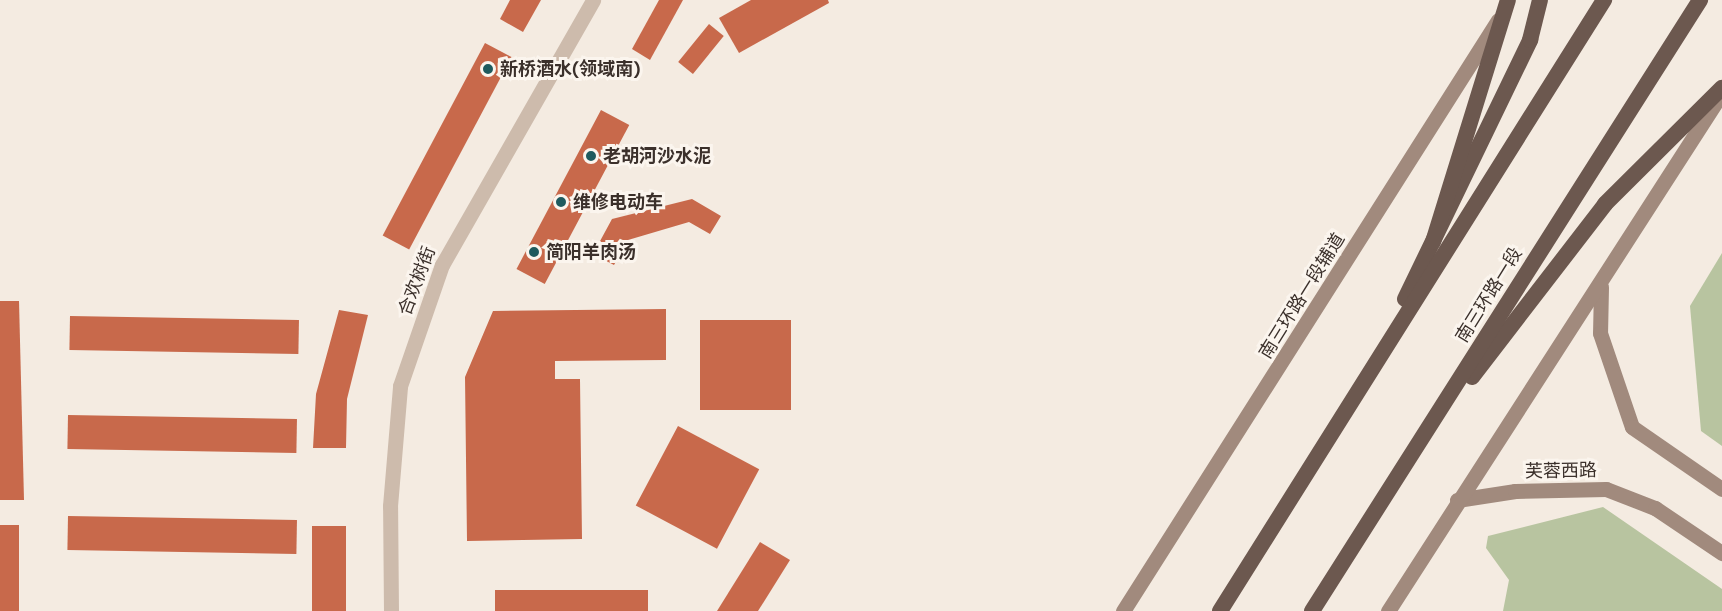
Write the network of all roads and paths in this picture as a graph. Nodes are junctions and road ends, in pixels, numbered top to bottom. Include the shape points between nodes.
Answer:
1 (593, 0) edge
2 (1509, 0) edge
3 (1540, 0) edge
4 (1604, 0) edge
5 (1700, 0) edge
6 (1722, 88) edge
7 (1722, 93) edge
8 (1433, 242) junction
9 (1601, 286) junction
10 (1364, 381) junction
11 (1409, 458) junction
12 (1722, 489) edge
13 (1457, 500) junction
14 (1722, 553) edge
15 (391, 611) edge
16 (1123, 611) edge
17 (1220, 611) edge
18 (1312, 611) edge
19 (1388, 611) edge

1 - 15 street, 合欢树街 via 441,265 400,386 390,506
2 - 8 highway, bridge
2 - 16 main road, 南三环路一段辅道
3 - 8 highway, bridge via 1530,40
4 - 10 highway
5 - 11 highway, 南三环路一段
6 - 11 highway via 1605,204
7 - 9 main road
8 - 10 highway
9 - 12 main road via 1600,333 1632,427
9 - 13 main road
10 - 17 highway
11 - 18 highway, 南三环路一段
13 - 14 main road, 芙蓉西路 via 1515,491 1606,489 1655,508
13 - 19 main road

